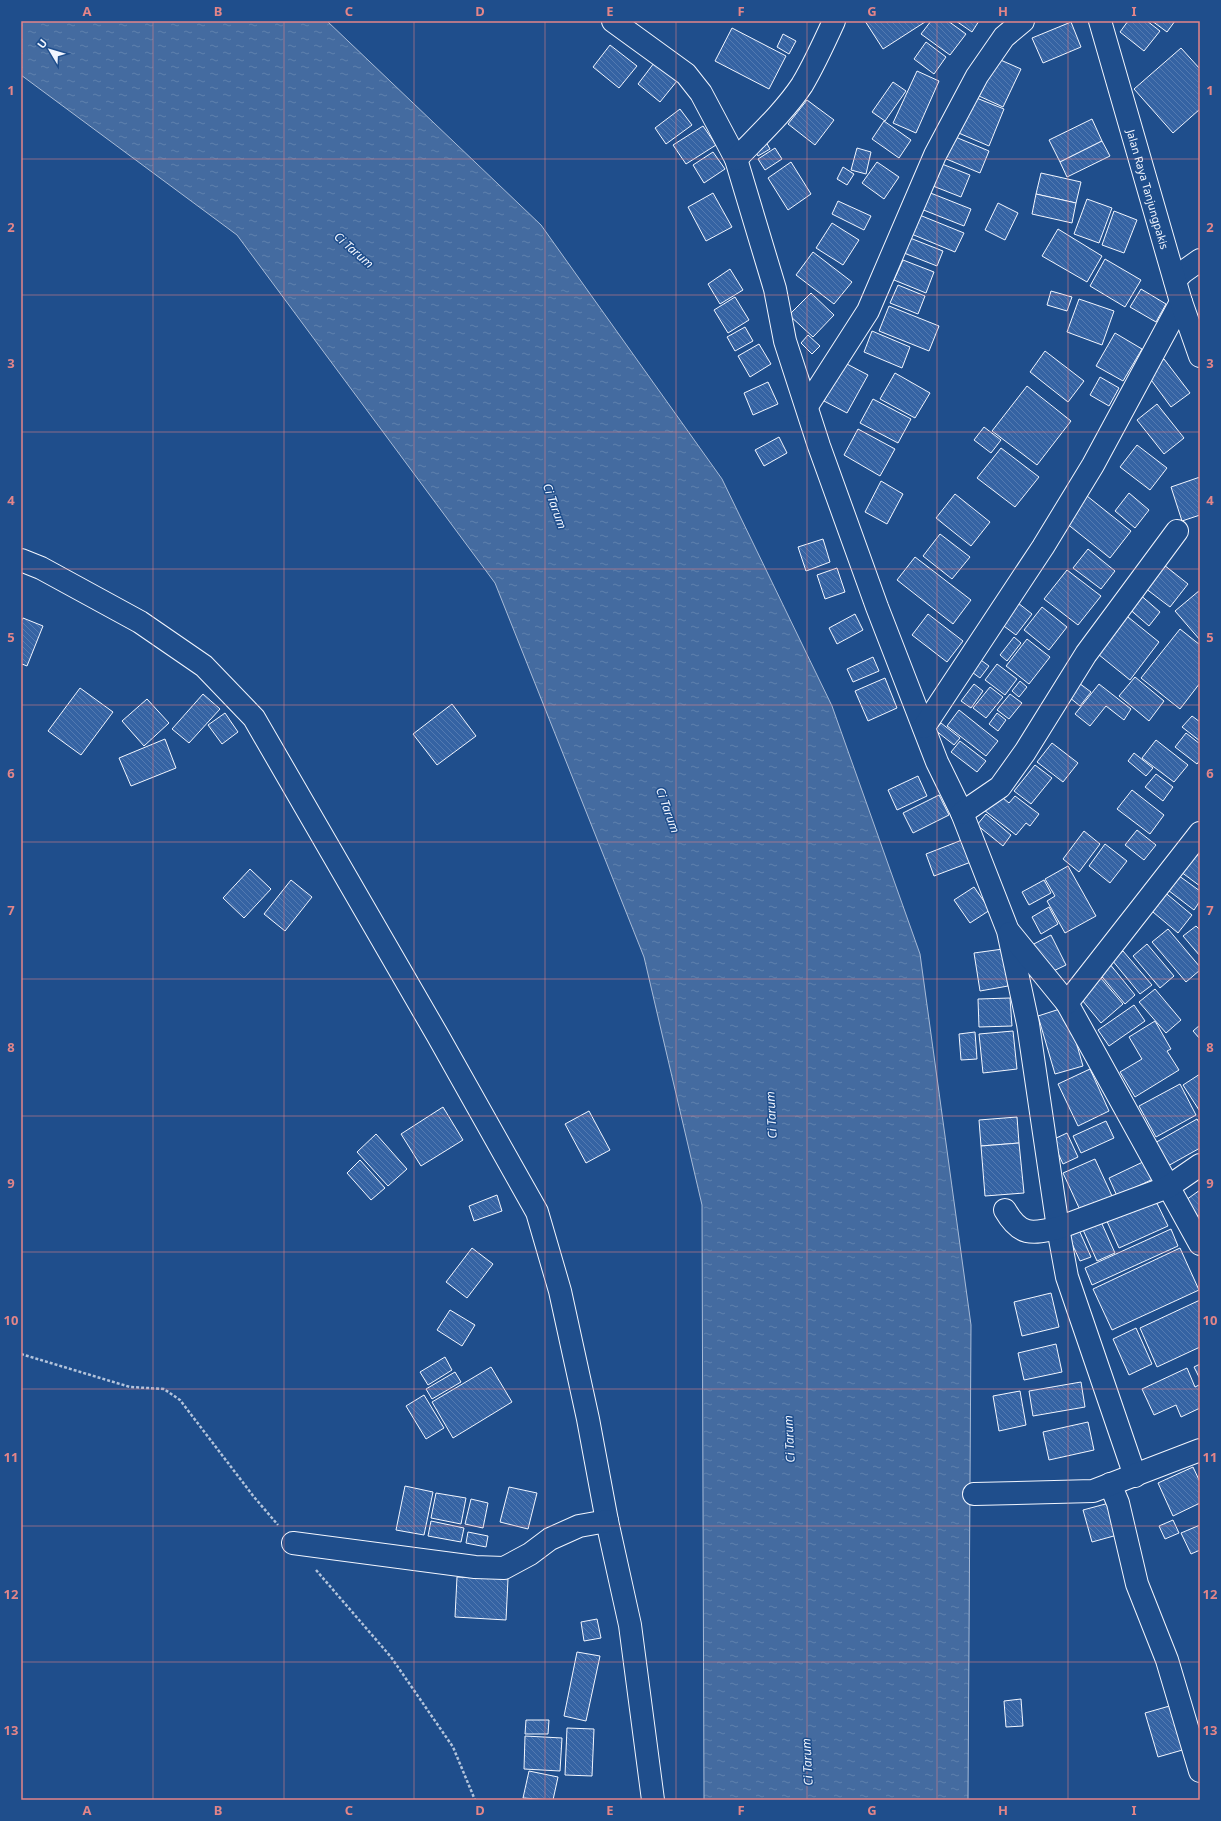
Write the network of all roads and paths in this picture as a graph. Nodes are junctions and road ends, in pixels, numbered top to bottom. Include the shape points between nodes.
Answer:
1 (613, 21) edge
2 (834, 21) edge
3 (1023, 21) edge
4 (1100, 21) edge
5 (736, 159) junction
6 (1186, 271) edge
7 (1181, 302) junction
8 (1200, 356) edge
9 (807, 406) junction
10 (1177, 531) dead end
11 (21, 560) edge
12 (924, 727) junction
13 (962, 813) junction
14 (1200, 834) edge
15 (1008, 931) junction
16 (1067, 1003) junction
17 (1200, 1165) edge
18 (1168, 1187) junction
19 (1005, 1210) dead end
20 (1058, 1228) junction
21 (1200, 1244) edge
22 (1200, 1450) edge
23 (1136, 1476) junction
24 (1110, 1484) junction
25 (974, 1494) dead end
26 (607, 1521) junction
27 (293, 1543) dead end
28 (1200, 1771) edge
29 (653, 1800) edge

1 - 5 street via 686,74 701,93
2 - 5 street via 801,85 770,124
3 - 9 street via 1004,37 977,76 935,155 868,311
4 - 6 street, Jalan Raya Tanjungpakis via 1161,229
5 - 9 street via 775,289 785,341
6 - 7 street, Jalan Raya Tanjungpakis
7 - 8 street, Jalan Raya Tanjungpakis
7 - 12 street via 1093,465
9 - 12 street via 874,600
10 - 13 street via 1086,654 1000,787
11 - 26 street via 140,622 204,666 254,718 537,1212 560,1290
12 - 13 street via 937,762
13 - 15 street
14 - 16 street
15 - 16 street
15 - 20 street via 1028,1024
16 - 18 street
17 - 18 street
18 - 20 street
18 - 21 street
19 - 20 street via 1017,1228 1040,1232
20 - 23 street via 1067,1278
22 - 23 street
23 - 24 street
24 - 25 street via 1093,1491
24 - 28 street via 1118,1503 1137,1584 1167,1660
26 - 27 street via 579,1526 550,1539 530,1554 504,1568 475,1567
26 - 29 street via 630,1625

